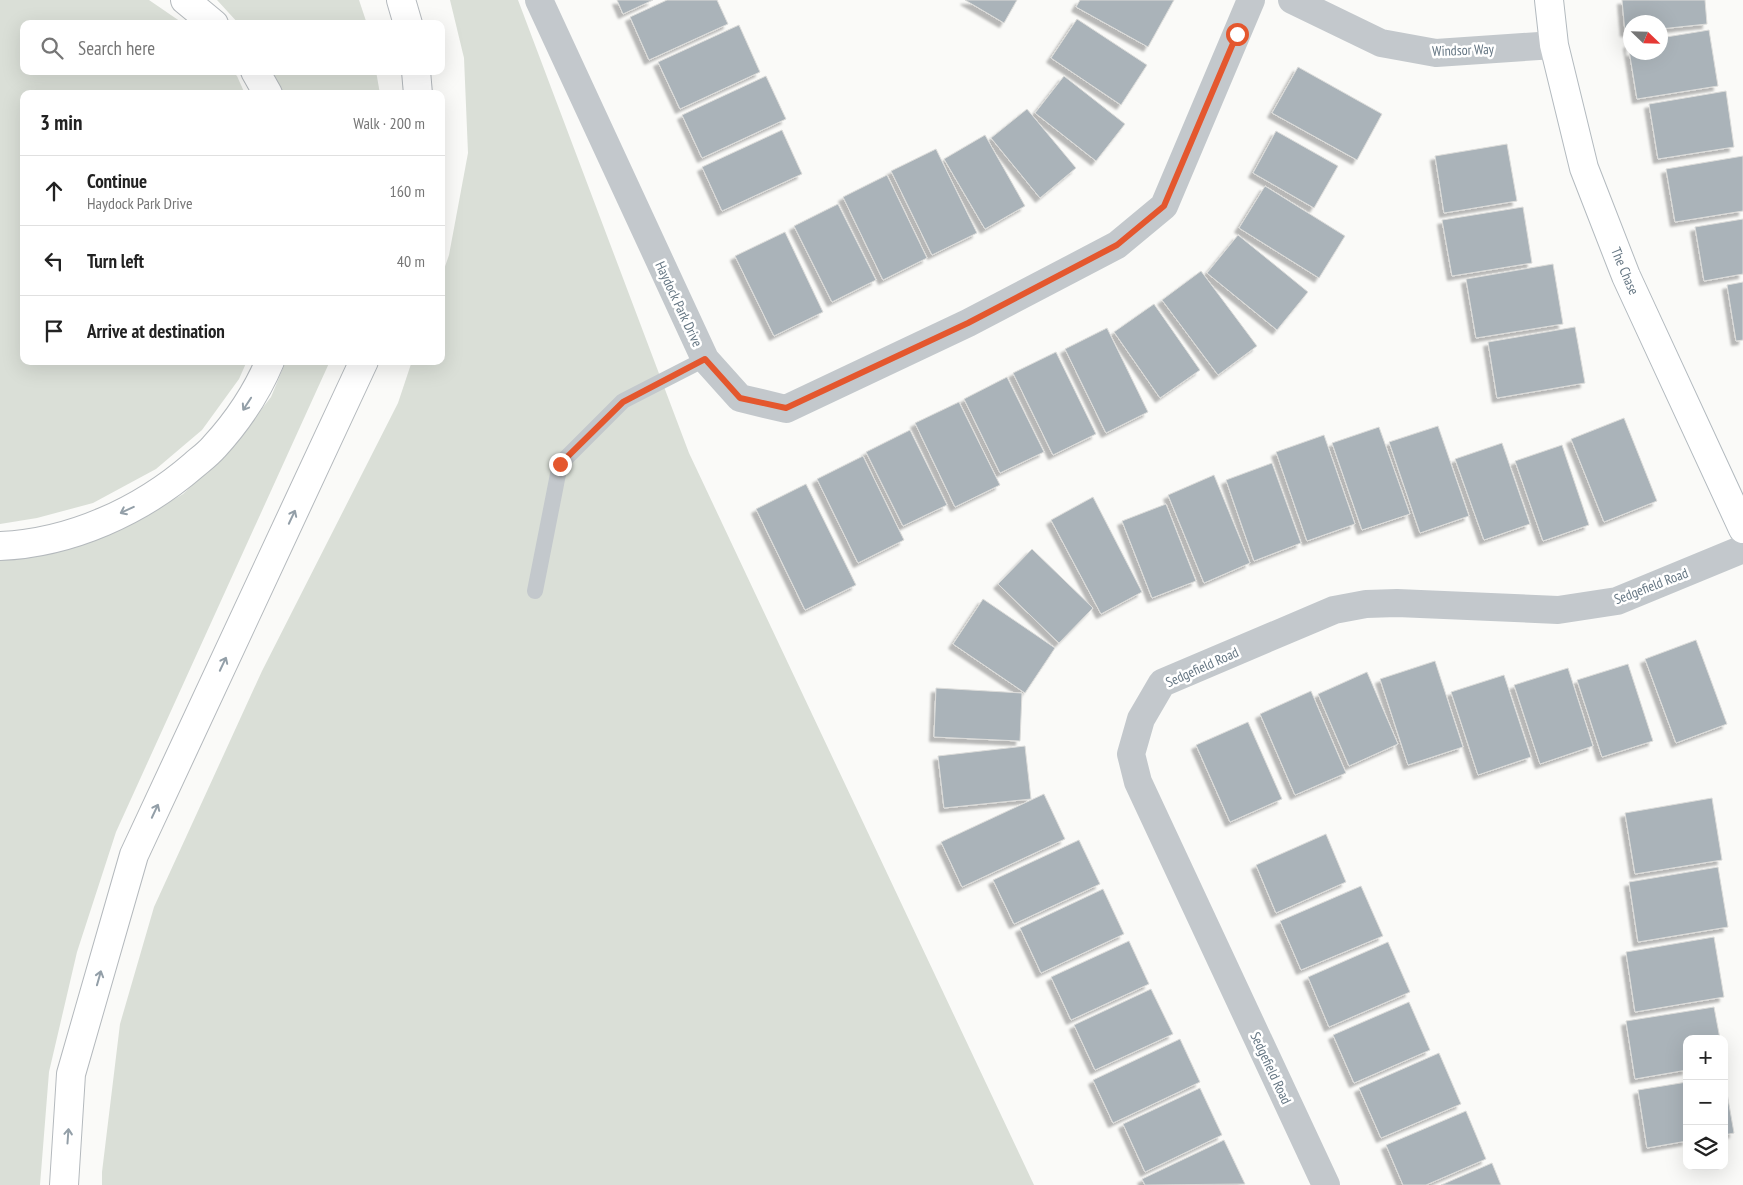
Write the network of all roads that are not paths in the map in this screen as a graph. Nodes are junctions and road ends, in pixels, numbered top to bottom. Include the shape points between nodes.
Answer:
1 (185, 0) edge
2 (401, 0) edge
3 (540, 0) edge
4 (1251, 0) edge
5 (1292, 0) edge
6 (1549, 0) edge
7 (209, 20) edge
8 (407, 20) edge
9 (1554, 45) junction
10 (257, 75) edge
11 (416, 75) edge
12 (266, 90) edge
13 (418, 90) edge
14 (705, 359) junction
15 (268, 365) edge
16 (362, 365) edge
17 (1743, 528) edge
18 (0, 546) edge
19 (1743, 549) edge
20 (535, 591) dead end
21 (64, 1185) edge
22 (1326, 1185) edge

1 - 7 main road
2 - 8 main road
3 - 14 street, Haydock Park Drive
4 - 14 street, Haydock Park Drive via 1164,206 1117,245 968,323 786,408 740,398
5 - 9 street, Windsor Way via 1381,43 1436,53
6 - 9 main road, The Chase
9 - 17 main road, The Chase via 1584,168 1626,276
10 - 12 main road
11 - 13 main road
14 - 20 lane via 623,402 560,464
15 -> 18 main road via 262,381 233,424 213,449 177,480 140,504 95,526 44,541
21 -> 16 main road via 72,1074 134,855
19 - 22 street, Sedgefield Road via 1617,601 1558,610 1397,603 1334,610 1162,683 1141,719 1131,754 1138,782

